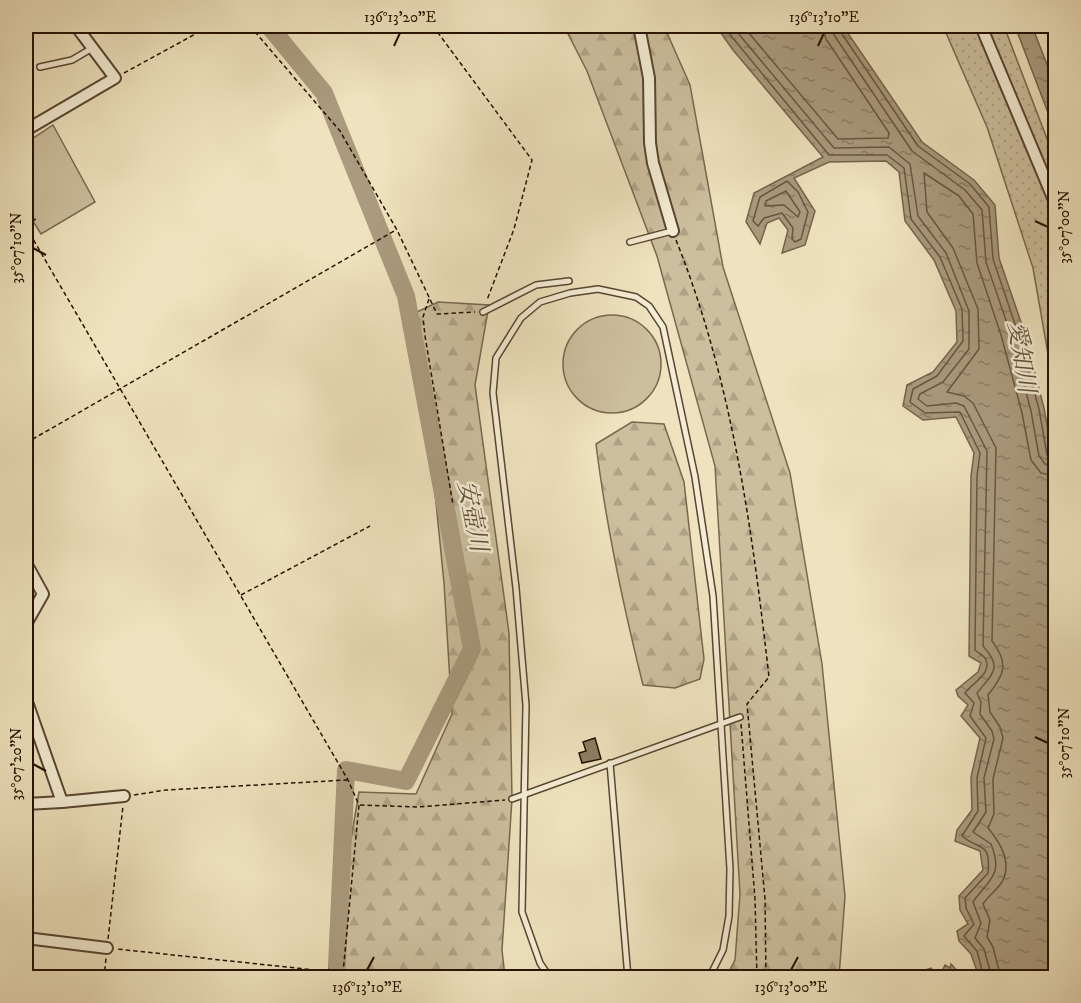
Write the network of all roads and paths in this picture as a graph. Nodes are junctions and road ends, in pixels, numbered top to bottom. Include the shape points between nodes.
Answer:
1 (76, 26) edge
2 (210, 26) edge
3 (250, 26) edge
4 (433, 26) edge
5 (639, 26) edge
6 (981, 26) edge
7 (94, 47) junction
8 (40, 67) dead end
9 (115, 78) junction
10 (26, 130) edge
11 (1056, 205) edge
12 (37, 218) dead end
13 (26, 226) edge
14 (397, 230) junction
15 (673, 231) junction
16 (630, 242) dead end
17 (569, 281) dead end
18 (429, 297) junction
19 (483, 312) junction
20 (119, 388) junction
21 (26, 444) edge
22 (453, 505) dead end
23 (370, 526) dead end
24 (26, 563) edge
25 (241, 596) junction
26 (26, 624) edge
27 (26, 699) edge
28 (740, 717) joint
29 (722, 724) junction
30 (610, 763) junction
31 (348, 780) junction
32 (524, 793) junction
33 (124, 796) junction
34 (512, 799) joint
35 (62, 802) junction
36 (26, 804) edge
37 (359, 805) junction
38 (26, 938) edge
39 (107, 948) junction
40 (104, 978) edge
41 (550, 978) edge
42 (628, 978) edge
43 (709, 978) edge
44 (756, 978) edge
45 (766, 978) edge

1 - 7 street
2 - 9 path
3 - 14 path via 340,131
4 - 19 path via 532,160 514,229
5 - 15 street via 649,78 651,153
6 - 11 street
7 - 8 lane via 72,60
7 - 9 street
9 - 10 street
12 - 13 path
13 - 20 path
14 - 18 path
14 - 20 path
15 - 16 lane
15 - 45 path via 695,286 727,402 762,612 769,676 747,704 765,899
17 - 19 lane via 536,285
18 - 19 path via 437,314
18 - 22 path via 423,317
20 - 21 path
20 - 25 path
23 - 25 path
24 - 26 street via 43,594
25 - 31 path
27 - 35 street
28 - 29 lane
28 - 44 path
29 - 30 lane
29 - 32 lane via 713,596 695,477 663,327 649,306 621,292 598,289 540,302 521,318 496,358 493,393 526,705
29 - 43 lane via 729,916 723,950
30 - 32 lane
30 - 42 lane
31 - 33 path
31 - 37 path
32 - 34 lane
32 - 41 lane via 522,912 540,963
33 - 35 street
33 - 39 path
34 - 37 path via 418,807
35 - 36 street
37 - 39 path via 343,973
38 - 39 street
39 - 40 path

